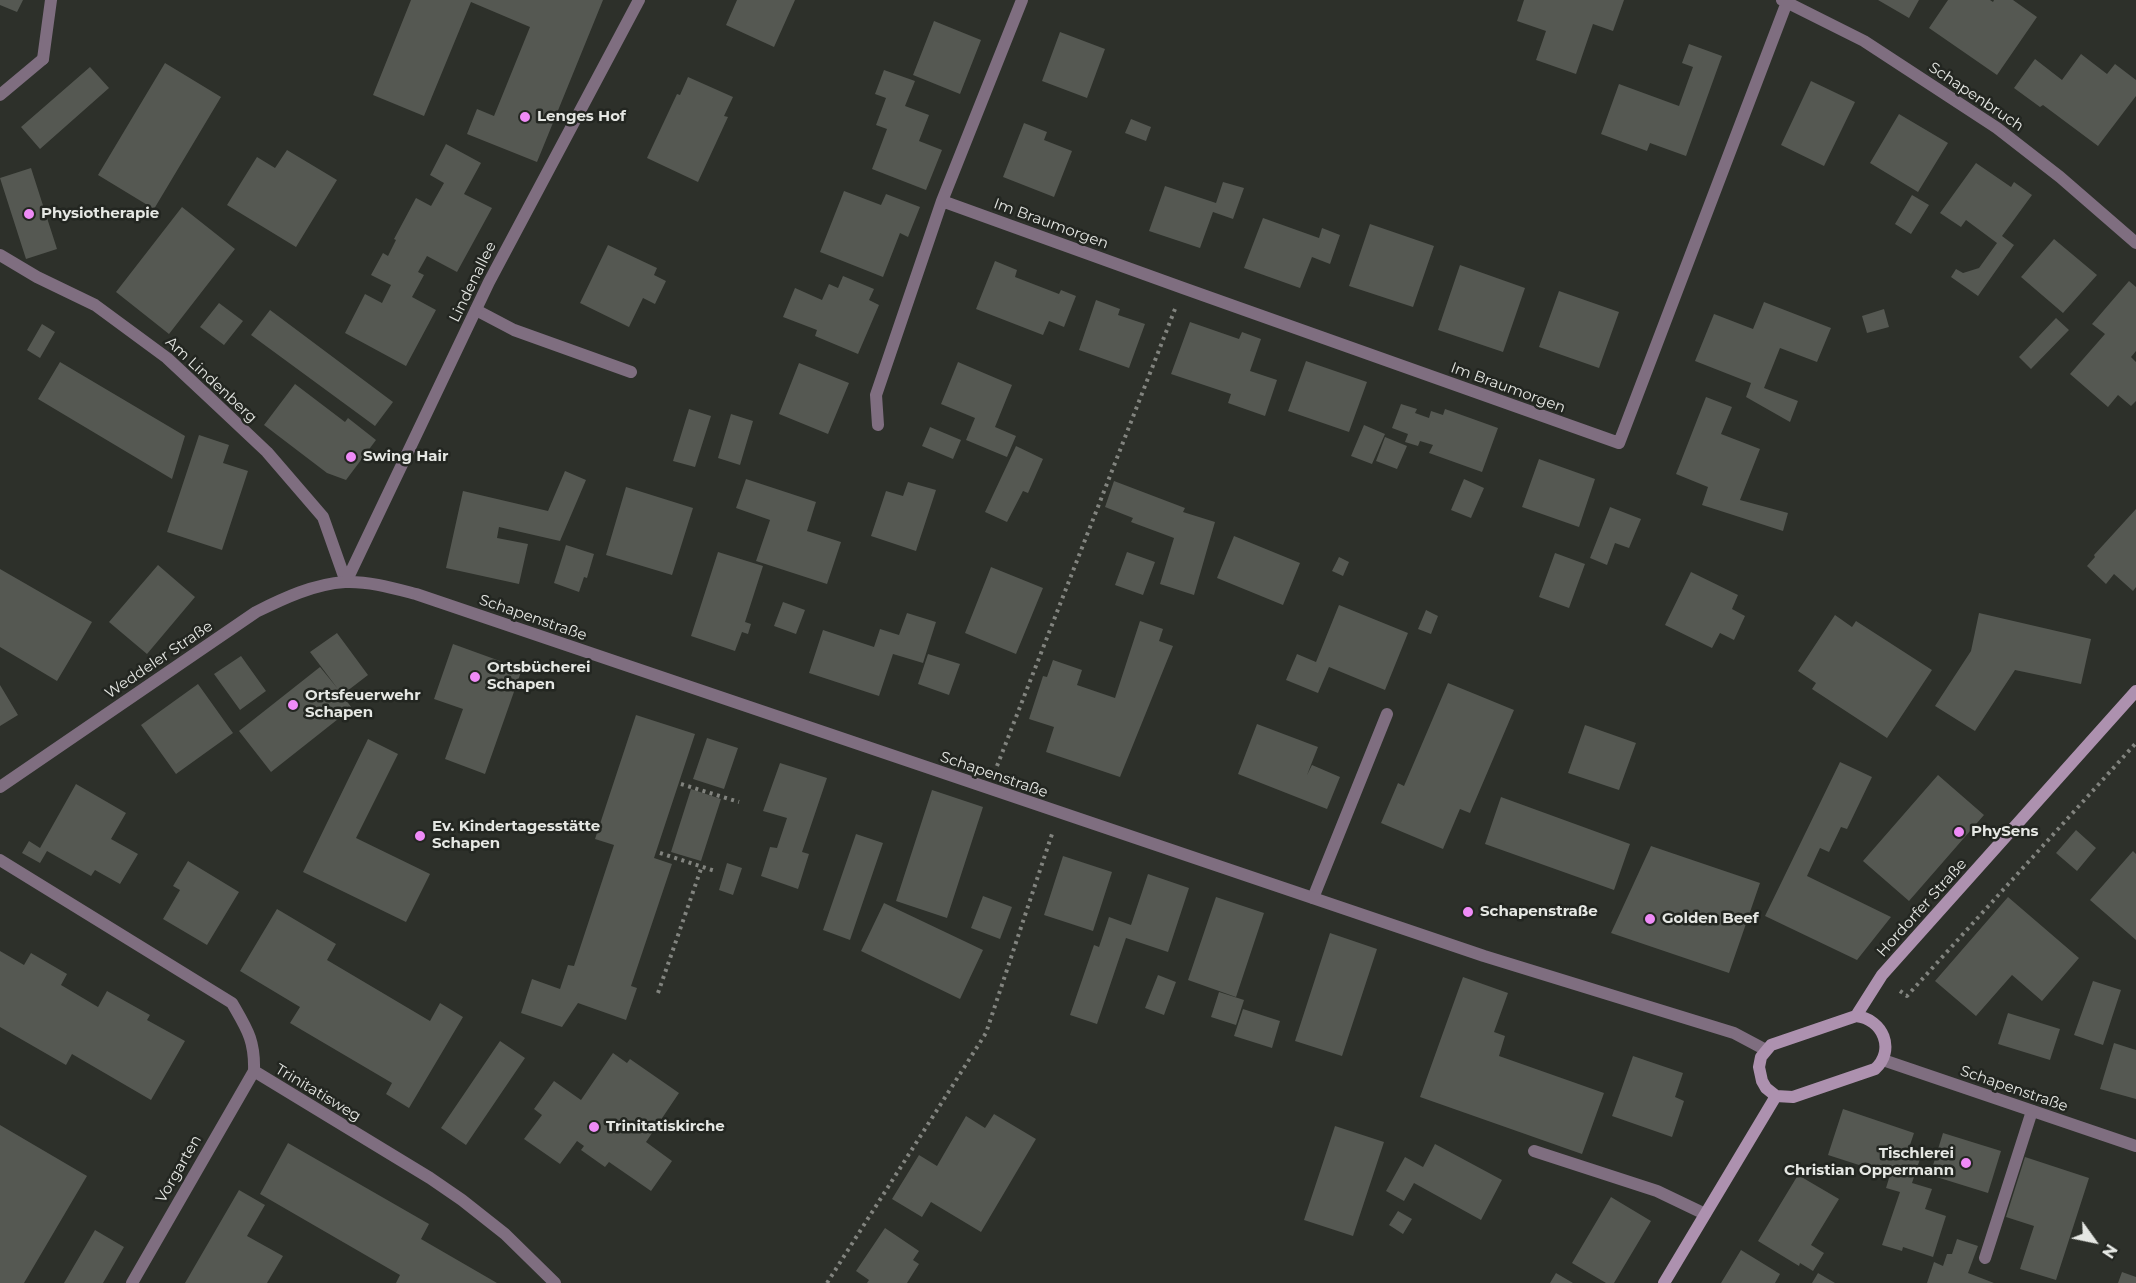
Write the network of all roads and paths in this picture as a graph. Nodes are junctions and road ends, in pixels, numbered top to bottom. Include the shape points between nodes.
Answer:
1 (51, 0) edge
2 (639, 0) edge
3 (1022, 0) edge
4 (1785, 1) edge
5 (0, 95) edge
6 (942, 201) junction
7 (2136, 243) edge
8 (0, 255) edge
9 (1183, 288) junction
10 (476, 310) junction
11 (632, 372) dead end
12 (879, 425) dead end
13 (346, 582) junction
14 (2136, 691) edge
15 (1387, 714) dead end
16 (2136, 743) edge
17 (681, 784) dead end
18 (0, 787) edge
19 (988, 789) junction
20 (739, 802) dead end
21 (1059, 813) junction
22 (660, 853) dead end
23 (0, 860) edge
24 (702, 866) junction
25 (715, 871) dead end
26 (1313, 898) junction
27 (1882, 975) junction
28 (658, 993) dead end
29 (1856, 1016) junction
30 (1766, 1050) junction
31 (1883, 1060) junction
32 (254, 1071) junction
33 (1776, 1096) junction
34 (2032, 1111) junction
35 (2136, 1146) edge
36 (1534, 1151) dead end
37 (1705, 1214) junction
38 (1985, 1258) dead end
39 (132, 1283) edge
40 (555, 1283) edge
41 (827, 1283) edge
42 (1664, 1283) edge

1 - 5 street via 43,59
2 - 10 street, Lindenallee
3 - 6 street
4 - 7 street, Schapenbruch via 1864,41 1997,128
4 - 9 street, Im Braumorgen via 1619,443
6 - 9 street, Im Braumorgen
6 - 12 street via 876,395
8 - 13 street, Am Lindenberg via 95,305 167,357 267,452 322,517
9 - 19 path
10 - 11 street via 514,330
10 - 13 street, Lindenallee
13 - 18 street, Weddeler Straße via 296,594 256,612
13 - 19 street, Schapenstraße via 416,594
14 - 27 main road, Hordorfer Straße
15 - 26 street
16 - 27 path via 1906,996
17 - 20 path
19 - 21 street, Schapenstraße
21 - 26 street, Schapenstraße
21 - 41 path via 986,1033
22 - 24 path
23 - 32 street, Trinitatisweg via 232,1003 254,1049
24 - 25 path
24 - 28 path
26 - 30 street, Schapenstraße via 1484,956 1734,1033
27 - 29 main road, Hordorfer Straße
29 - 30 main road via 1778,1041
29 - 31 main road via 1869,1019 1881,1030 1886,1047
30 - 33 main road via 1761,1057 1760,1074 1766,1088
31 - 33 main road via 1875,1070 1793,1097
31 - 34 street, Schapenstraße
32 - 39 street, Vorgarten
32 - 40 street, Trinitatisweg via 462,1200 505,1234
33 - 37 main road
34 - 35 street, Schapenstraße
34 - 38 street
36 - 37 street via 1657,1191
37 - 42 main road

